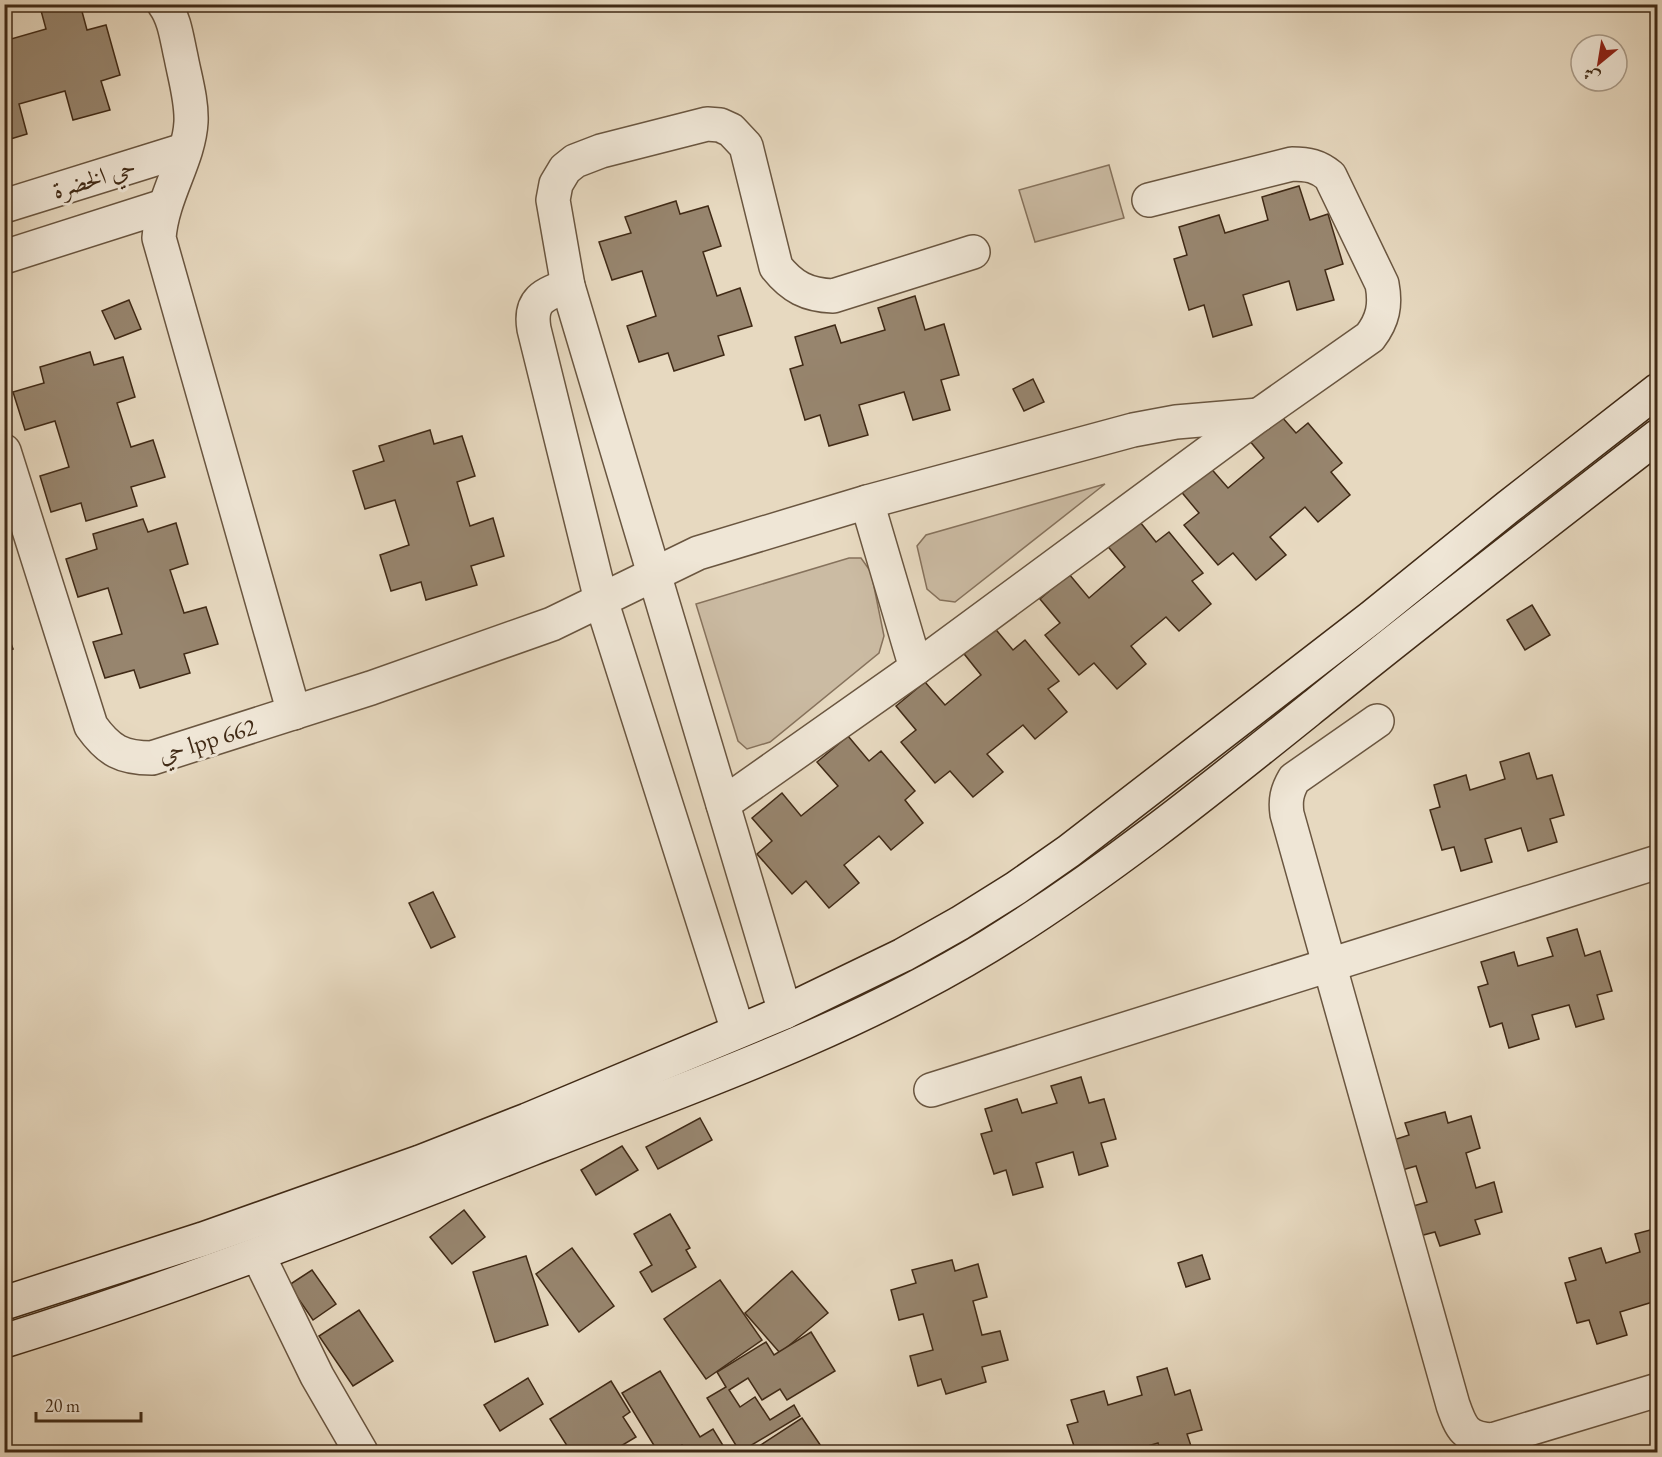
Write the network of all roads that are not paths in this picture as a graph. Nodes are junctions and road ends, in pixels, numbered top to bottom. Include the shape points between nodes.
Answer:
1 (164, 4) edge
2 (184, 150) junction
3 (1149, 200) dead end
4 (4, 206) edge
5 (164, 206) junction
6 (973, 252) dead end
7 (4, 257) edge
8 (568, 286) junction
9 (1658, 390) edge
10 (1259, 415) junction
11 (1658, 435) edge
12 (4, 451) edge
13 (867, 502) junction
14 (654, 574) junction
15 (602, 600) junction
16 (916, 668) junction
17 (294, 713) junction
18 (1377, 721) dead end
19 (723, 804) junction
20 (1658, 862) edge
21 (1330, 965) junction
22 (785, 1012) junction
23 (738, 1031) junction
24 (931, 1090) dead end
25 (258, 1255) junction
26 (4, 1303) edge
27 (4, 1341) edge
28 (1658, 1390) edge
29 (361, 1452) edge

1 - 2 street via 175,31 191,114
2 - 4 street, حي الخضرة
2 - 5 street
3 - 10 street via 1292,164 1320,168 1330,176 1382,284 1384,312 1370,337
5 - 7 street
5 - 17 street via 159,238 162,251
6 - 8 street via 832,296 801,290 776,267 746,146 731,130 707,124 601,151 575,160 565,169 553,200
8 - 14 street
8 - 15 street via 545,294 533,310 532,320
9 - 22 street via 1069,851 960,923 894,960
10 - 13 street, حي lpp 662 via 1133,430
10 - 16 street
11 - 25 street via 1151,837 984,949 895,998 731,1072
12 - 17 street, حي lpp 662 via 91,726 101,741 134,758 152,758
13 - 14 street, حي lpp 662 via 698,554
13 - 16 street
14 - 15 street, حي lpp 662
14 - 19 street
15 - 17 street, حي lpp 662 via 552,624
15 - 23 street
16 - 19 street
18 - 21 street via 1304,771 1288,790 1287,814
19 - 22 street
20 - 21 street
21 - 24 street
21 - 28 street via 1461,1427 1469,1435 1492,1440
22 - 23 street
23 - 26 street via 409,1166 203,1239
25 - 27 street
25 - 29 street via 317,1377

